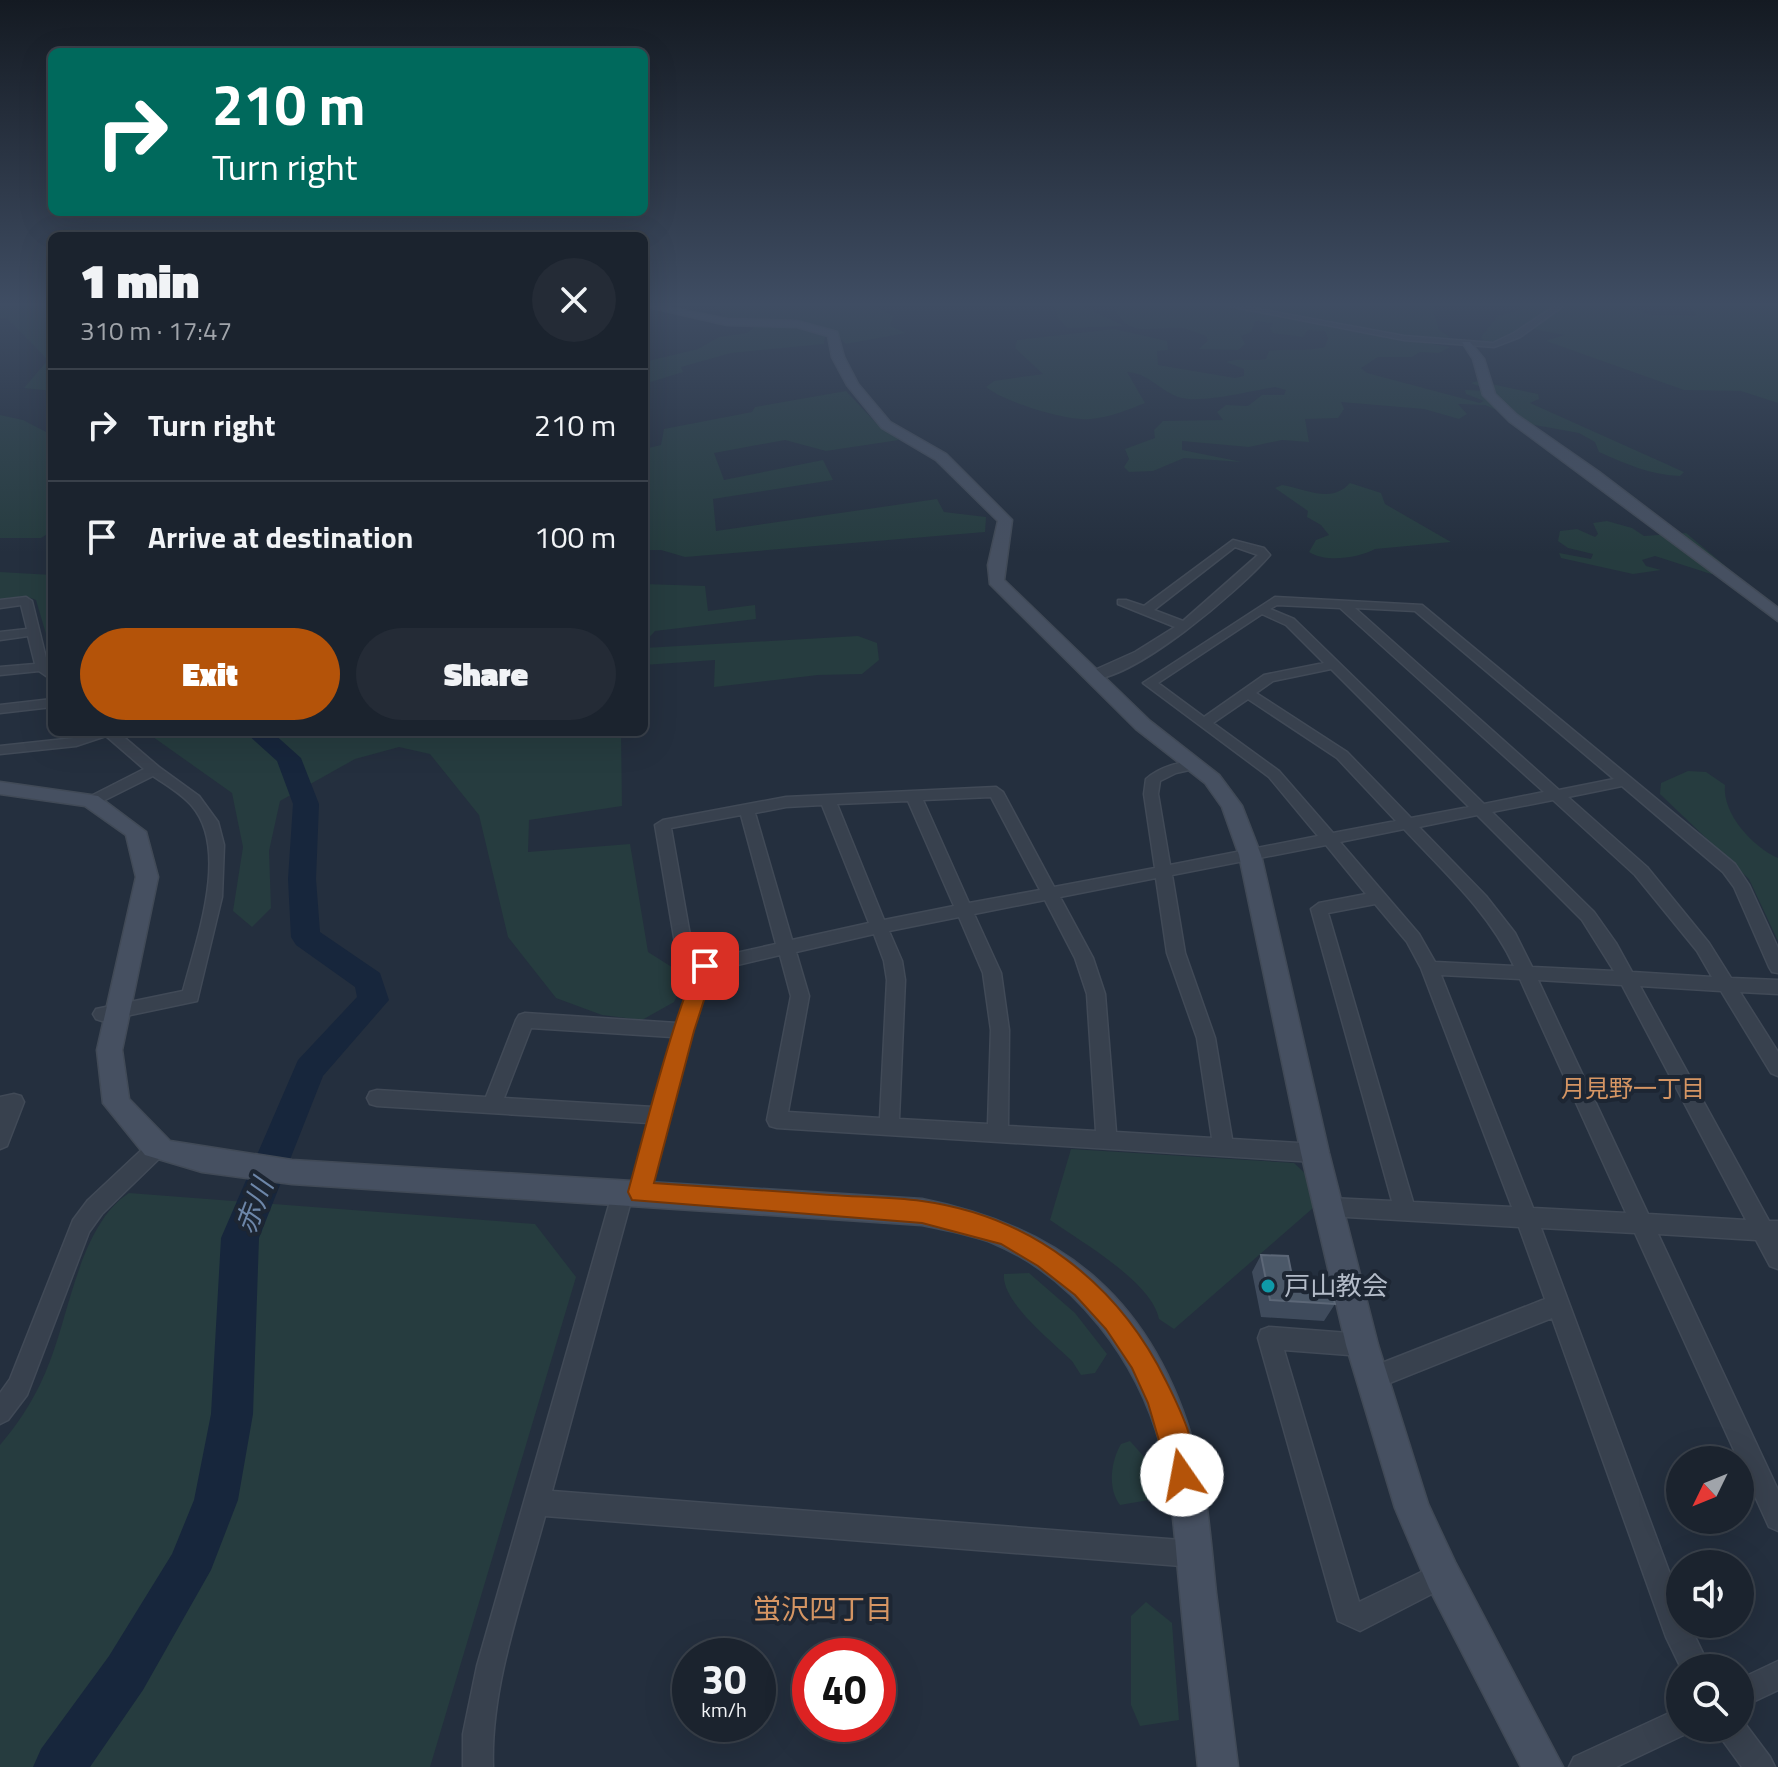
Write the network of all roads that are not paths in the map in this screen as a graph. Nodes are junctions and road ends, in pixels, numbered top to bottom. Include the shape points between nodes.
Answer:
1 (856, 388) edge
2 (1487, 388) edge
3 (1122, 602) dead end
4 (0, 604) edge
5 (1343, 604) junction
6 (1262, 610) junction
7 (1146, 611) junction
8 (1778, 616) edge
9 (1182, 625) junction
10 (33, 632) junction
11 (0, 636) edge
12 (1333, 665) junction
13 (0, 671) edge
14 (47, 671) edge
15 (1093, 676) junction
16 (1248, 693) junction
17 (48, 703) edge
18 (0, 709) edge
19 (1205, 722) junction
20 (95, 736) edge
21 (112, 736) edge
22 (0, 750) edge
23 (1193, 765) junction
24 (154, 770) junction
25 (1627, 781) junction
26 (0, 788) edge
27 (1556, 794) junction
28 (913, 795) junction
29 (827, 799) junction
30 (92, 801) junction
31 (746, 808) junction
32 (1481, 808) junction
33 (1406, 823) junction
34 (1329, 839) junction
35 (1250, 855) junction
36 (1163, 872) junction
37 (1052, 894) junction
38 (1379, 897) junction
39 (967, 910) junction
40 (878, 927) junction
41 (786, 948) junction
42 (705, 966) junction
43 (1778, 967) edge
44 (1430, 968) junction
45 (1529, 976) junction
46 (1627, 980) junction
47 (1725, 985) junction
48 (1778, 987) edge
49 (102, 1014) junction
50 (683, 1031) junction
51 (1778, 1068) edge
52 (377, 1098) dead end
53 (0, 1105) edge
54 (492, 1105) junction
55 (661, 1116) junction
56 (889, 1126) junction
57 (998, 1133) junction
58 (0, 1140) edge
59 (1107, 1141) junction
60 (157, 1148) junction
61 (1223, 1148) junction
62 (1315, 1153) junction
63 (632, 1192) junction
64 (1330, 1207) junction
65 (1405, 1211) junction
66 (1526, 1217) junction
67 (1641, 1223) junction
68 (1770, 1230) edge
69 (1778, 1259) edge
70 (1556, 1306) junction
71 (1362, 1345) junction
72 (1372, 1378) junction
73 (0, 1412) edge
74 (539, 1503) junction
75 (1778, 1518) edge
76 (1194, 1554) junction
77 (1442, 1575) junction
78 (1689, 1654) edge
79 (1778, 1675) edge
80 (1754, 1687) edge
81 (1666, 1729) edge
82 (1741, 1742) edge
83 (478, 1767) edge
84 (1218, 1767) edge
85 (1543, 1767) edge
86 (1584, 1767) edge
87 (1760, 1767) edge

1 - 15 street via 886,425 941,457 1000,513 1007,533 994,570 996,581
2 - 8 street via 1513,418
3 - 7 street
4 - 10 street via 26,601
5 - 6 street via 1284,599
5 - 25 street via 1418,608
5 - 27 street
6 - 12 street via 1290,622
6 - 19 street via 1149,683
7 - 9 street
7 - 9 street via 1233,543 1260,550 1264,555 1251,568
9 - 15 street via 1131,659
10 - 11 street
10 - 14 street
12 - 16 street via 1278,674
12 - 32 street
13 - 14 street
15 - 23 street
16 - 19 street
16 - 33 street via 1342,755
17 - 18 street
19 - 34 street via 1274,774
20 - 22 street
21 - 24 street
23 - 35 street via 1225,794
23 - 36 street via 1153,779 1150,787
24 - 30 street
24 - 49 street via 200,805 216,832 219,864 191,996
25 - 27 street
25 - 43 street via 1729,868
26 - 30 street via 51,791
27 - 32 street
27 - 47 street via 1666,899
28 - 29 street
28 - 37 street via 996,792
28 - 39 street
29 - 31 street
29 - 40 street
30 - 49 street via 133,832 140,851 140,878
31 - 41 street
31 - 42 street via 663,825 683,943
32 - 33 street
32 - 46 street via 1588,916
33 - 34 street
33 - 45 street via 1490,912
34 - 35 street
34 - 38 street
35 - 36 street
35 - 62 street
36 - 37 street
36 - 61 street via 1176,953 1206,1038
37 - 39 street
37 - 59 street via 1096,994
38 - 44 street
38 - 65 street via 1319,909
39 - 40 street
39 - 57 street via 998,1003
40 - 41 street
40 - 56 street via 893,961 898,1003
41 - 42 street
41 - 56 street via 800,996 777,1120
42 - 50 street
44 - 45 street
44 - 66 street
45 - 46 street
45 - 67 street
46 - 47 street
46 - 68 street
47 - 48 street
47 - 51 street
49 - 60 street via 95,1046 105,1102 126,1126
50 - 54 street via 525,1020
50 - 55 street
52 - 54 street
53 - 58 street via 14,1102
54 - 55 street
55 - 63 street
56 - 57 street
57 - 59 street
59 - 61 street
60 - 63 street via 292,1172
60 - 73 street via 80,1227 19,1387
61 - 62 street
62 - 64 street
63 - 74 street
63 - 76 street via 922,1212 1009,1236 1046,1258 1115,1320 1141,1358 1178,1448
64 - 65 street
64 - 71 street
65 - 66 street
66 - 67 street
66 - 70 street
67 - 68 street
67 - 75 street
68 - 69 street
70 - 72 street
70 - 78 street
71 - 72 street
71 - 77 street via 1269,1338 1348,1611 1360,1617
72 - 77 street via 1412,1508
74 - 76 street
74 - 83 street via 491,1666 477,1734
76 - 84 street
77 - 85 street
79 - 80 street
81 - 86 street
82 - 87 street

